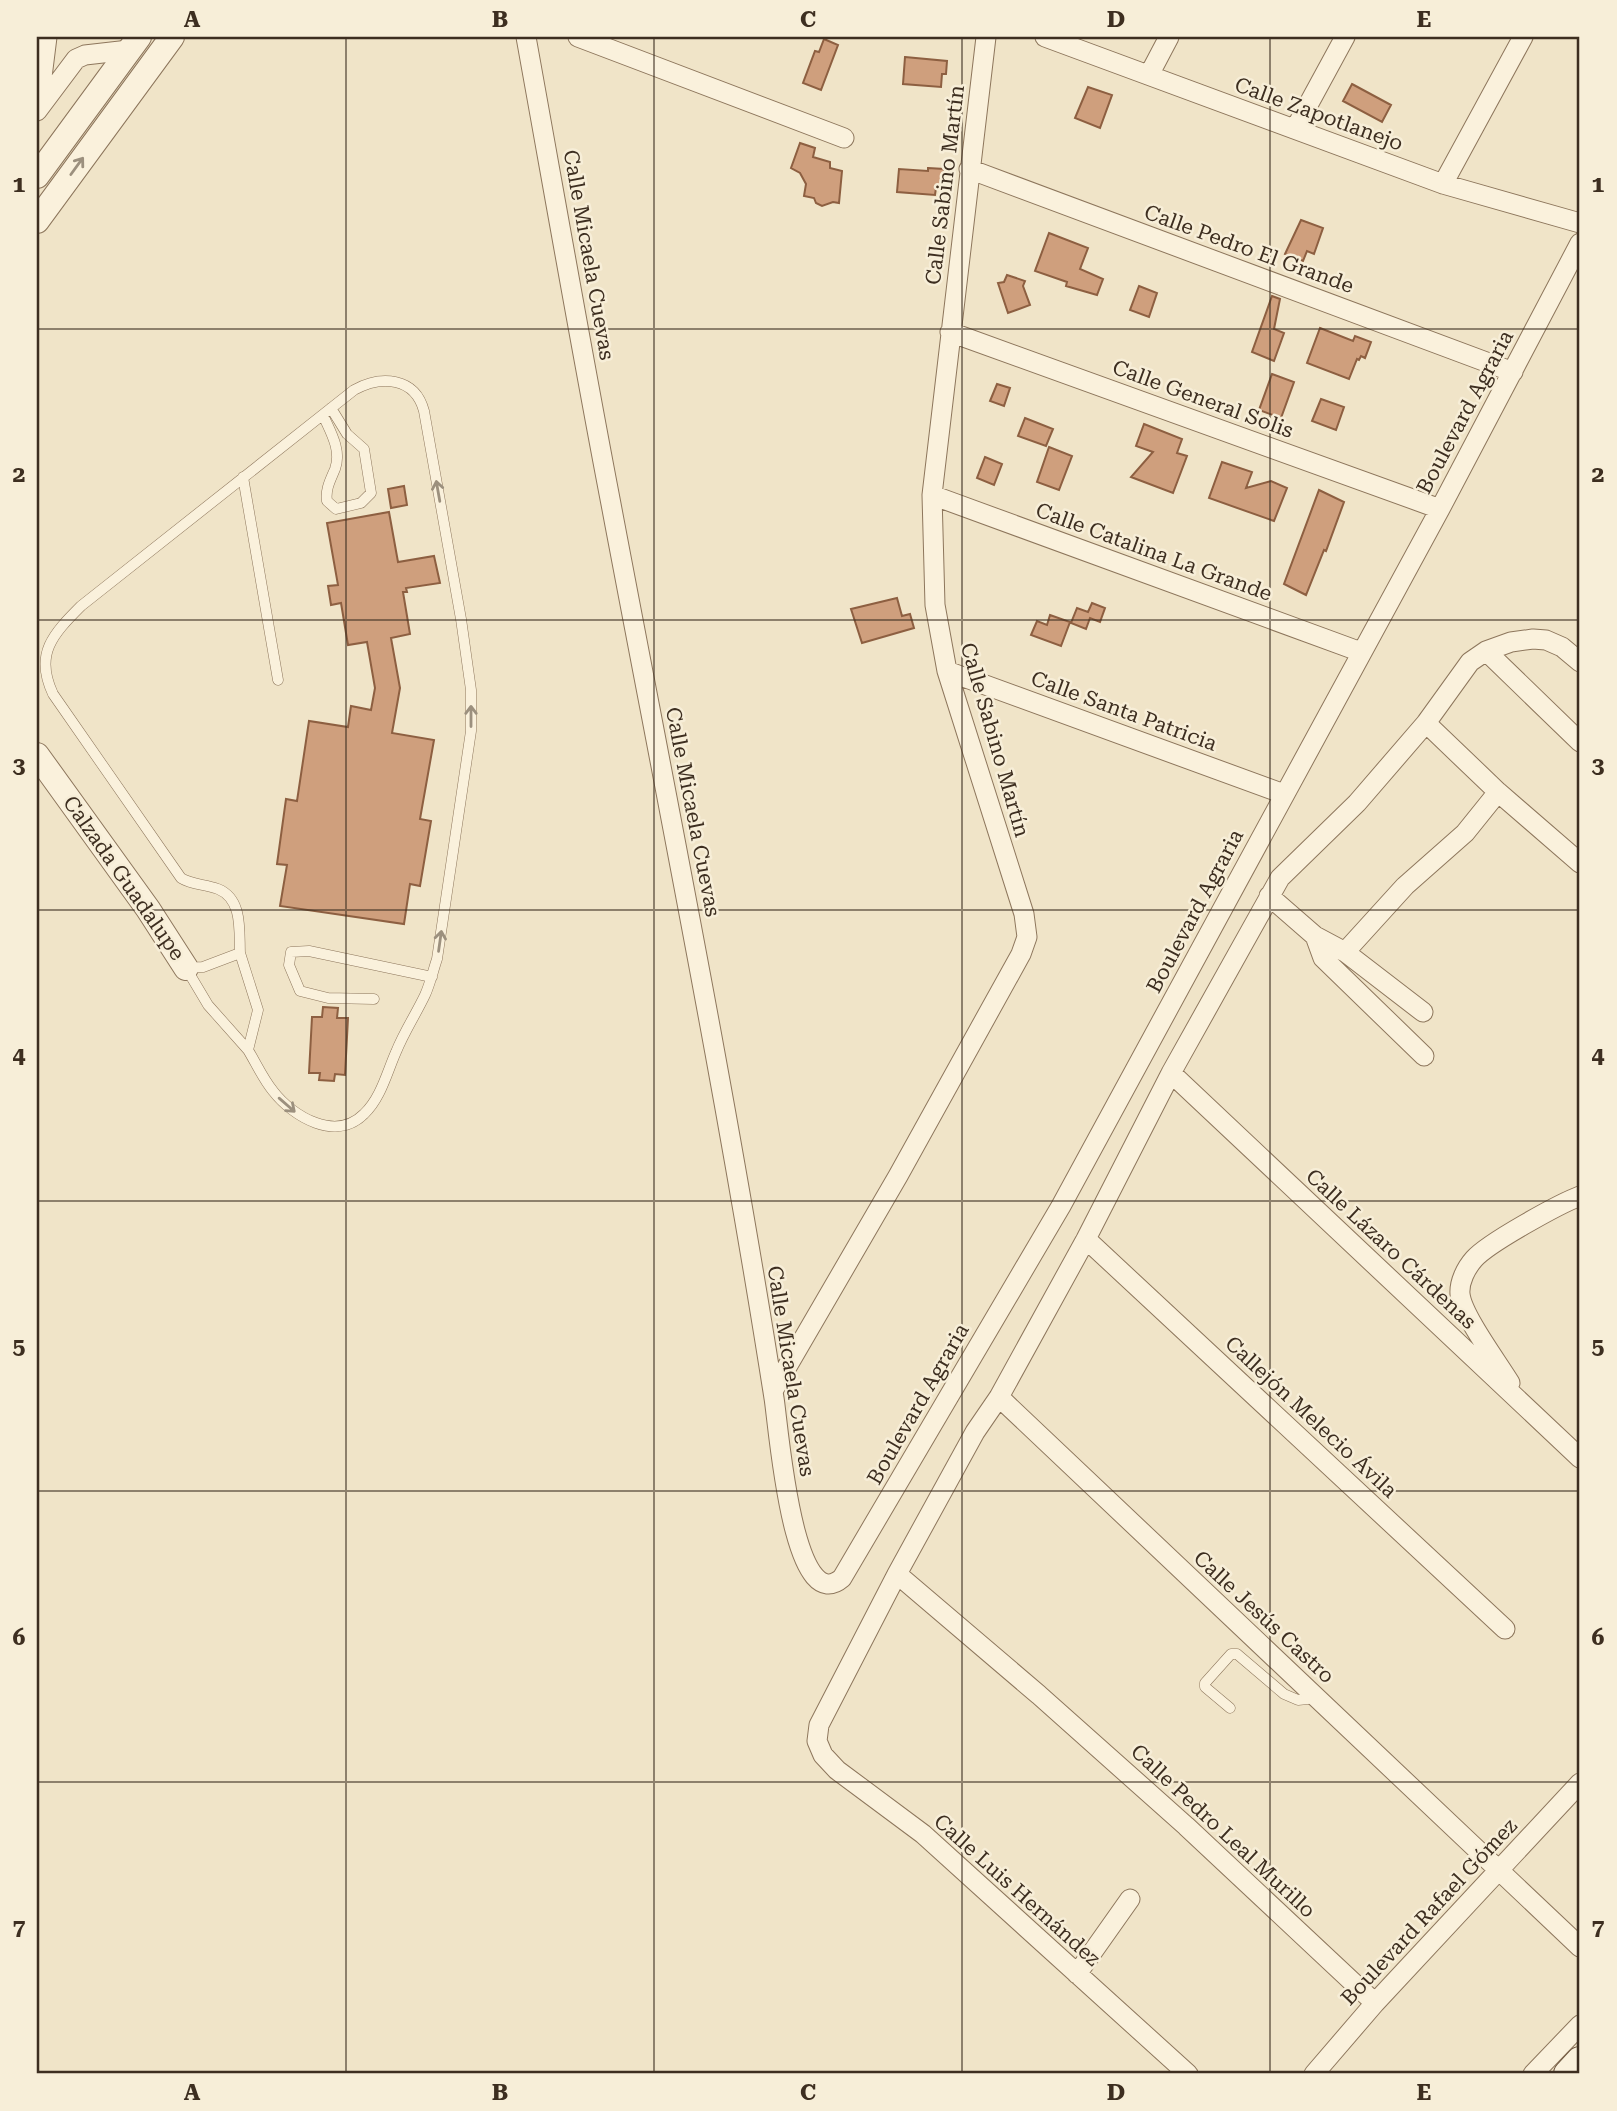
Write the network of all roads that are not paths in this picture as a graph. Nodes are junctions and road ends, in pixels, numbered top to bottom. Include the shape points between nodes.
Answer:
1 (47, 37) edge
2 (172, 37) edge
3 (527, 37) edge
4 (578, 37) edge
5 (986, 37) edge
6 (1045, 37) edge
7 (1169, 37) edge
8 (1345, 37) edge
9 (1523, 37) edge
10 (134, 43) edge
11 (1149, 75) junction
12 (37, 110) edge
13 (1295, 129) junction
14 (844, 138) dead end
15 (969, 169) junction
16 (37, 176) edge
17 (1443, 184) junction
18 (37, 221) edge
19 (1580, 223) edge
20 (1580, 243) edge
21 (950, 332) junction
22 (1513, 372) junction
23 (327, 412) junction
24 (243, 477) junction
25 (932, 495) junction
26 (1440, 509) junction
27 (1486, 651) junction
28 (1361, 653) junction
29 (1580, 662) edge
30 (947, 671) junction
31 (278, 680) dead end
32 (1426, 723) junction
33 (1580, 742) edge
34 (37, 755) edge
35 (1498, 792) junction
36 (1284, 794) junction
37 (1580, 863) edge
38 (1269, 896) junction
39 (1315, 936) junction
40 (1345, 952) junction
41 (240, 953) junction
42 (186, 968) junction
43 (432, 976) junction
44 (374, 999) dead end
45 (1423, 1012) dead end
46 (248, 1050) junction
47 (1424, 1056) dead end
48 (1171, 1073) junction
49 (1580, 1196) edge
50 (1086, 1239) junction
51 (774, 1391) junction
52 (999, 1397) junction
53 (1524, 1406) junction
54 (1580, 1458) edge
55 (897, 1574) junction
56 (828, 1584) joint
57 (1505, 1629) dead end
58 (1318, 1698) junction
59 (1230, 1708) dead end
60 (1580, 1783) edge
61 (1499, 1868) junction
62 (1130, 1899) dead end
63 (1580, 1947) edge
64 (1077, 1974) junction
65 (1375, 2003) junction
66 (1580, 2025) edge
67 (1580, 2061) edge
68 (1188, 2074) edge
69 (1314, 2074) edge
70 (1533, 2074) edge
71 (1568, 2074) edge

1 - 12 street
18 -> 2 street
3 - 51 street, Calle Micaela Cuevas
4 - 14 street
5 - 15 street, Calle Sabino Martín
6 - 11 street, Calle Zapotlanejo
7 - 11 street
8 - 13 street
9 - 17 street
10 - 12 street via 76,59
10 - 16 street
11 - 13 street, Calle Zapotlanejo
13 - 17 street, Calle Zapotlanejo
15 - 21 street, Calle Sabino Martín
15 - 22 street, Calle Pedro El Grande
17 - 19 street, Calle Zapotlanejo
20 - 22 street, Boulevard Agraria
21 - 25 street, Calle Sabino Martín
21 - 26 street, Calle General Solis
22 - 26 street, Boulevard Agraria
23 - 23 lane via 364,449 371,493 361,503 336,509 326,494 338,459
23 - 24 lane
43 -> 23 lane via 471,731 471,690 421,401 406,387 376,380 354,390
24 - 31 lane
24 - 41 lane via 81,606 53,636 45,668 53,694 181,878 219,890 234,901
25 - 28 street, Calle Catalina La Grande
25 - 30 street, Calle Sabino Martín via 935,605
26 - 28 street, Boulevard Agraria
27 - 29 street via 1511,642 1546,640
27 - 32 street via 1470,662
27 - 33 street
28 - 36 street, Boulevard Agraria
30 - 36 street, Calle Santa Patricia
30 - 51 street, Calle Sabino Martín via 1024,914 1027,937 898,1176
32 - 35 street
32 - 38 street via 1357,803 1280,878
34 - 42 street, Calzada Guadalupe
35 - 37 street
35 - 40 street via 1465,833 1405,886
36 - 56 street, Boulevard Agraria via 1061,1206 842,1578
38 - 39 street
38 - 48 street
39 - 40 street
39 - 47 street via 1323,958
40 - 45 street
41 - 42 lane via 203,967
41 - 46 lane via 258,1010
42 - 46 lane via 208,1005
43 - 44 lane via 309,951 291,952 289,965 300,991 328,998
46 -> 43 lane via 273,1092 293,1111 330,1128 345,1125 364,1114 376,1096
48 - 50 street
48 - 53 street, Calle Lázaro Cárdenas
49 - 53 street via 1488,1247 1473,1259 1463,1276 1460,1294 1468,1314
50 - 52 street
50 - 57 street, Callejón Melecio Ávila
51 - 56 street, Calle Micaela Cuevas via 789,1512 808,1570
52 - 55 street
52 - 58 street, Calle Jesús Castro
53 - 54 street, Calle Lázaro Cárdenas
55 - 64 street, Calle Luis Hernández via 819,1725 817,1741 823,1755 923,1834
55 - 65 street, Calle Pedro Leal Murillo via 1186,1826
58 - 59 lane via 1298,1700 1284,1694 1237,1654 1231,1654 1205,1683 1205,1688
58 - 61 street, Calle Jesús Castro
60 - 61 street, Boulevard Rafael Gómez
61 - 63 street, Calle Jesús Castro
61 - 65 street, Boulevard Rafael Gómez
62 - 64 street
64 - 68 street, Calle Luis Hernández
65 - 69 street, Boulevard Rafael Gómez
66 - 70 street
67 - 71 main road

